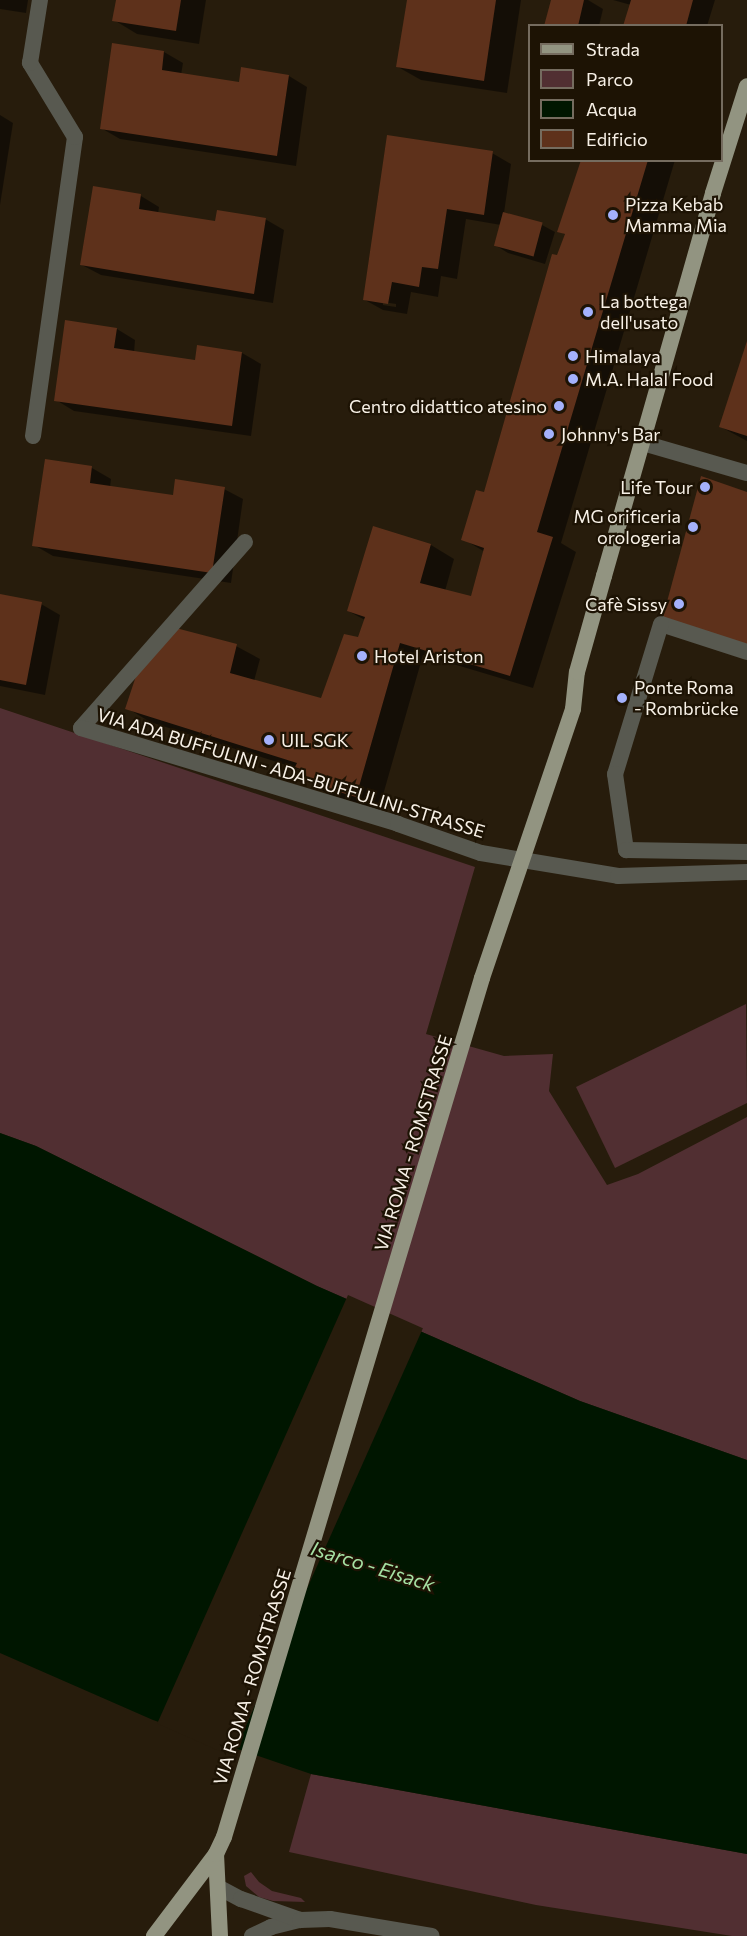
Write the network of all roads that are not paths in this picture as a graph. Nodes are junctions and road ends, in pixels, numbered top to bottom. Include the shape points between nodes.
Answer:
1 (40, 0) edge
2 (747, 86) edge
3 (723, 162) edge
4 (723, 162) edge
5 (33, 436) dead end
6 (643, 443) junction
7 (747, 473) edge
8 (245, 542) dead end
9 (747, 652) edge
10 (747, 852) edge
11 (520, 861) junction
12 (747, 872) edge
13 (216, 1854) junction
14 (218, 1887) junction
15 (300, 1920) junction
16 (154, 1936) edge
17 (220, 1936) edge
18 (252, 1936) edge
19 (432, 1936) edge

1 - 5 street via 30,63 75,137
2 - 4 main road, VIA ROMA - ROMSTRASSE
3 - 6 main road, VIA ROMA - ROMSTRASSE
6 - 7 street
6 - 11 main road, VIA ROMA - ROMSTRASSE via 577,672 573,709
8 - 11 street, VIA ADA BUFFULINI - ADA-BUFFULINI-STRASSE via 81,728 398,824 481,854
9 - 10 street via 661,624 615,774 626,850
11 - 12 street via 618,876
11 - 13 main road, VIA ROMA - ROMSTRASSE
13 - 14 main road, VIA ROMA - ROMSTRASSE
13 - 16 main road, VIA ROMA - ROMSTRASSE
14 - 15 street
14 - 17 main road, VIA ROMA - ROMSTRASSE
15 - 18 street
15 - 19 street via 330,1920

